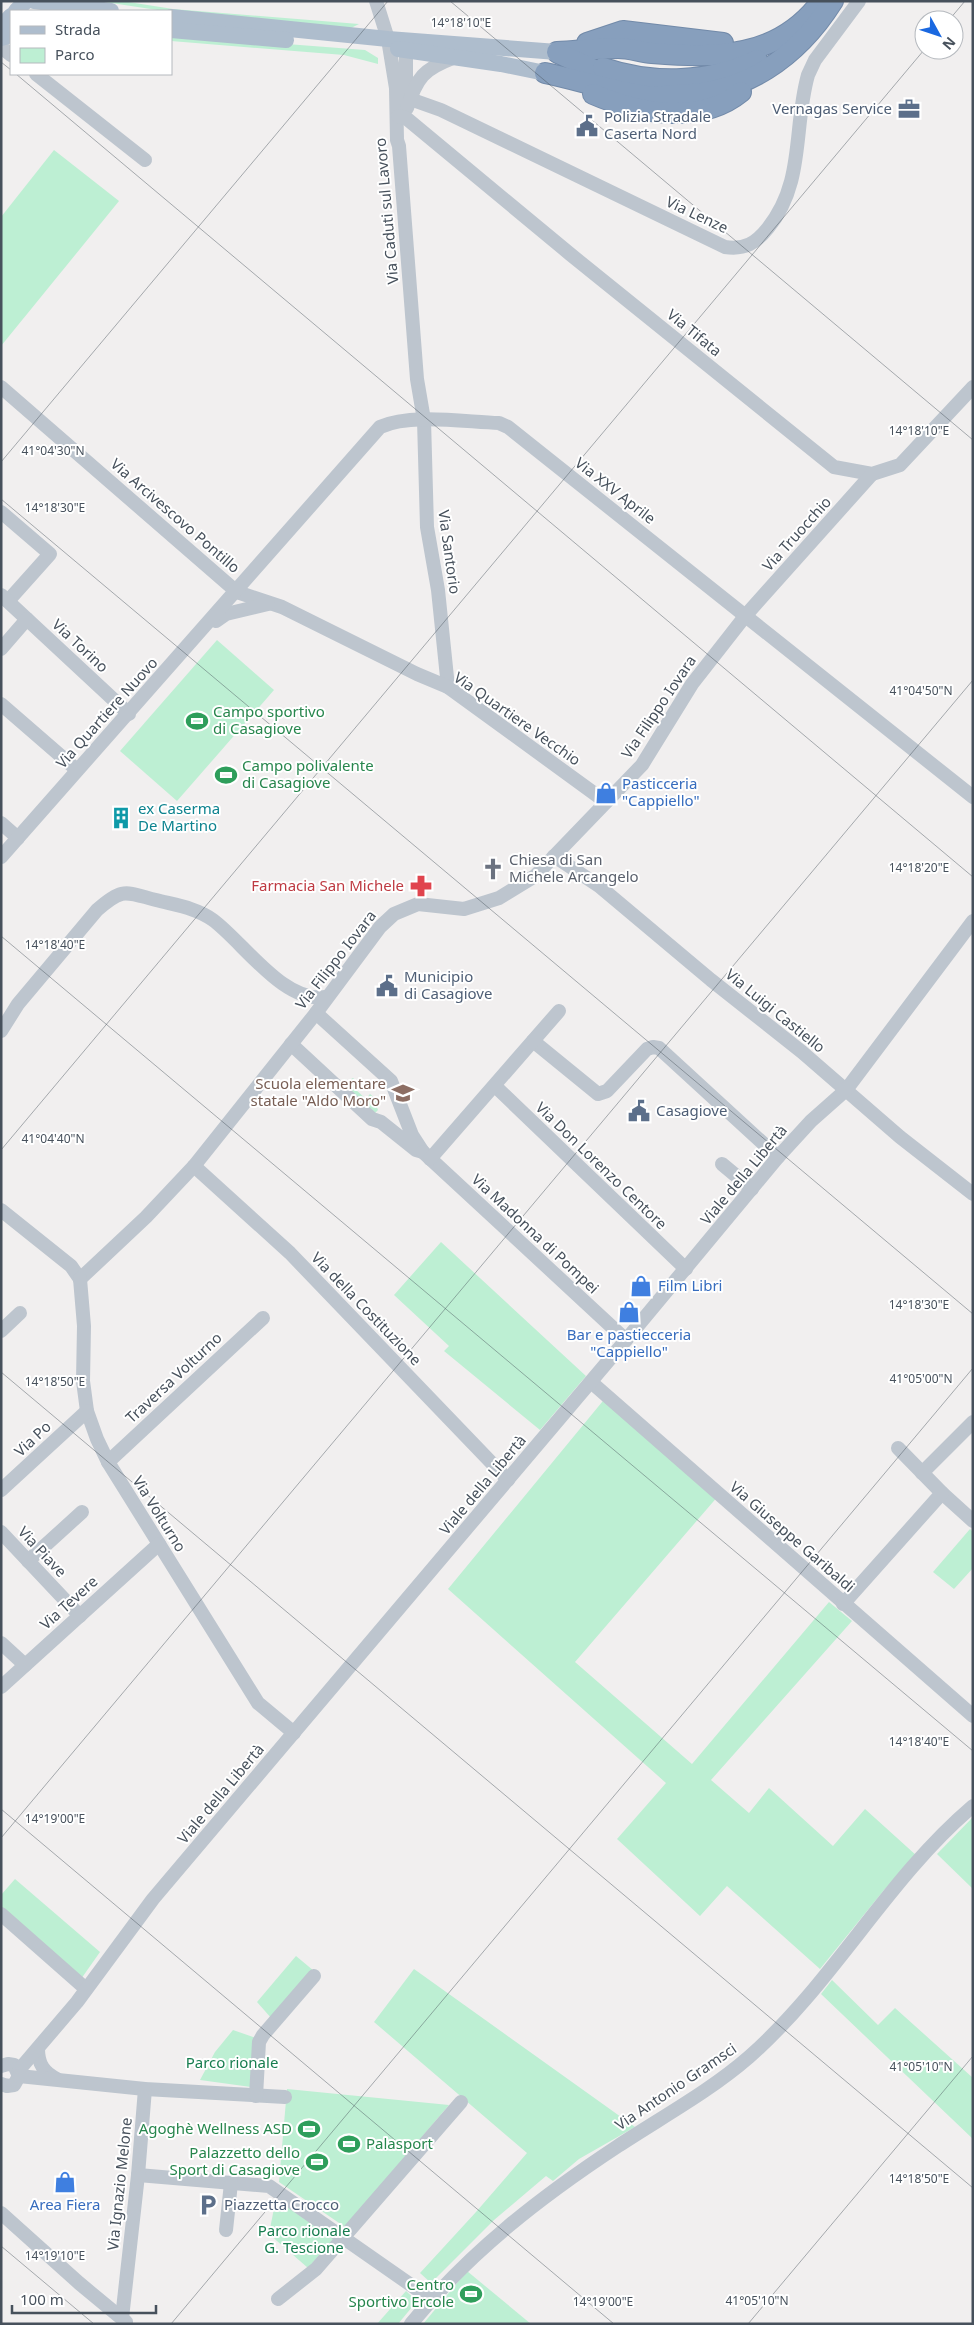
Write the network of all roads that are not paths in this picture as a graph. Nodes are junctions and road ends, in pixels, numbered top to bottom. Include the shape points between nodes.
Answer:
1 (27, 1) edge
2 (34, 1) edge
3 (82, 1) edge
4 (376, 1) edge
5 (822, 1) edge
6 (833, 1) edge
7 (858, 1) edge
8 (17, 10) edge
9 (38, 10) edge
10 (99, 10) edge
11 (104, 10) edge
12 (10, 17) edge
13 (172, 17) edge
14 (1, 26) edge
15 (172, 30) edge
16 (776, 41) junction
17 (398, 48) junction
18 (456, 51) junction
19 (557, 52) junction
20 (545, 73) joint
21 (37, 75) edge
22 (404, 103) junction
23 (145, 160) dead end
24 (1, 387) edge
25 (973, 387) edge
26 (424, 420) junction
27 (872, 474) junction
28 (1, 512) edge
29 (238, 592) junction
30 (5, 598) edge
31 (270, 603) junction
32 (746, 615) junction
33 (28, 619) junction
34 (201, 632) junction
35 (1, 650) edge
36 (448, 687) junction
37 (1, 704) edge
38 (129, 714) junction
39 (77, 770) junction
40 (973, 797) edge
41 (606, 802) junction
42 (1, 823) edge
43 (18, 838) junction
44 (554, 856) junction
45 (1, 857) edge
46 (973, 921) edge
47 (326, 997) junction
48 (559, 1011) dead end
49 (316, 1013) junction
50 (1, 1031) edge
51 (533, 1041) junction
52 (291, 1044) junction
53 (495, 1086) junction
54 (846, 1090) junction
55 (426, 1155) junction
56 (778, 1157) junction
57 (722, 1164) dead end
58 (194, 1166) junction
59 (752, 1189) junction
60 (973, 1194) edge
61 (1, 1210) edge
62 (686, 1269) junction
63 (80, 1279) junction
64 (20, 1313) dead end
65 (263, 1318) dead end
66 (1, 1331) edge
67 (626, 1340) junction
68 (591, 1382) junction
69 (87, 1411) junction
70 (973, 1422) edge
71 (898, 1448) dead end
72 (108, 1462) junction
73 (922, 1473) junction
74 (508, 1480) junction
75 (1, 1490) edge
76 (942, 1493) junction
77 (82, 1512) dead end
78 (973, 1521) edge
79 (1, 1532) edge
80 (159, 1544) junction
81 (28, 1561) junction
82 (843, 1604) junction
83 (80, 1616) junction
84 (1, 1643) edge
85 (25, 1665) junction
86 (1, 1687) edge
87 (973, 1716) edge
88 (294, 1733) junction
89 (973, 1806) edge
90 (1, 1914) edge
91 (314, 1976) dead end
92 (86, 1989) junction
93 (38, 2049) junction
94 (8, 2066) edge
95 (58, 2080) junction
96 (2, 2085) edge
97 (145, 2089) junction
98 (256, 2096) junction
99 (285, 2097) dead end
100 (461, 2102) dead end
101 (138, 2175) junction
102 (231, 2183) junction
103 (1, 2212) edge
104 (226, 2230) dead end
105 (343, 2236) junction
106 (126, 2283) junction
107 (94, 2295) junction
108 (278, 2299) dead end
109 (431, 2299) junction
110 (125, 2321) edge
111 (411, 2324) edge

1 - 8 main road
1 - 9 main road
2 - 10 main road
3 - 11 main road
4 - 17 street
5 - 16 highway via 796,28
6 - 20 highway via 810,34 771,67 729,88 690,95 648,96
7 - 22 street, Via Lenze via 815,60 808,75 792,181 786,200 760,237 744,247 726,247 441,110
12 - 14 main road
13 - 17 main road
15 - 17 main road
16 - 19 highway via 725,56 619,48
16 - 19 highway via 769,56 748,70 691,86 649,88 612,79
17 - 18 main road
17 - 22 street, Via Caduti sul Lavoro
18 - 19 main road
18 - 20 main road
18 - 22 street via 428,68
21 - 23 street
22 - 26 street, Via Caduti sul Lavoro via 396,129 417,379
22 - 27 street, Via Tifata via 570,254 834,467
24 - 29 street, Via Arcivescovo Pontillo
25 - 27 street, Via Tifata via 900,465
26 - 29 street, Via XXV Aprile via 388,423 380,427
26 - 32 street, Via XXV Aprile via 499,423 508,427
26 - 36 street, Via Santorio via 426,528 438,590
27 - 32 street, Via Truocchio
28 - 30 street, Via Torino via 50,554
29 - 31 street, Via Quartiere Vecchio
29 - 34 street, Via Quartiere Nuovo
30 - 33 street, Via Torino
31 - 34 street via 226,614
31 - 36 street, Via Quartiere Vecchio
32 - 40 street, Via XXV Aprile
32 - 41 street, Via Filippo Iovara via 692,684 642,765
33 - 35 street
33 - 38 street, Via Torino
34 - 38 street, Via Quartiere Nuovo
36 - 41 street, Via Quartiere Vecchio
37 - 39 street
38 - 39 street, Via Quartiere Nuovo
39 - 43 street, Via Quartiere Nuovo
41 - 44 street, Via Filippo Iovara
42 - 43 street
43 - 45 street, Via Quartiere Nuovo
44 - 47 street, Via Filippo Iovara via 535,876 499,898 464,909 418,904 394,914 380,927
44 - 54 street, Via Luigi Castiello via 599,886
46 - 54 street, Viale della Libertà
47 - 49 street, Via Filippo Iovara
47 - 50 street via 308,997 270,974 213,919 197,911 123,892 97,910 18,1004
48 - 51 street
49 - 52 street, Via Filippo Iovara
49 - 55 street via 391,1081 412,1135
51 - 53 street
51 - 56 street via 598,1094 607,1091 632,1071 647,1049 653,1047 664,1051
52 - 55 street via 372,1118
52 - 58 street, Via Filippo Iovara
53 - 55 street
53 - 62 street, Via Don Lorenzo Centore
54 - 56 street, Viale della Libertà
54 - 60 street, Via Luigi Castiello
55 - 67 street, Via Madonna di Pompei
56 - 59 street, Viale della Libertà
57 - 59 street
58 - 63 street, Via Filippo Iovara
58 - 74 street, Via della Costituzione via 290,1253
59 - 62 street, Viale della Libertà
61 - 63 street via 71,1266
62 - 67 street, Viale della Libertà
63 - 69 street, Via Volturno
64 - 66 street
65 - 72 street, Traversa Volturno
67 - 68 street, Viale della Libertà
68 - 74 street, Viale della Libertà
68 - 82 street, Via Giuseppe Garibaldi
69 - 72 street, Via Volturno
69 - 75 street, Via Po
70 - 73 street
71 - 73 street
72 - 80 street, Via Volturno
73 - 76 street
74 - 88 street, Viale della Libertà
76 - 78 street
76 - 82 street
77 - 81 street
79 - 81 street, Via Piave
80 - 83 street, Via Tevere
80 - 88 street, Via Volturno via 258,1703
81 - 83 street, Via Piave
82 - 87 street, Via Giuseppe Garibaldi
83 - 85 street, Via Tevere
84 - 85 street
85 - 86 street, Via Tevere
88 - 92 street, Viale della Libertà via 153,1899
89 - 109 street, Via Antonio Gramsci via 922,1855 823,1978 749,2057 588,2166 490,2240
90 - 92 street
91 - 98 street via 263,2034
92 - 93 street, Viale della Libertà
93 - 94 street, Viale della Libertà
93 - 95 street via 43,2069
94 - 95 street
94 - 96 street, Viale della Libertà via 14,2085
95 - 97 street
97 - 98 street
97 - 101 street, Via Ignazio Melone
98 - 99 street
100 - 105 street
101 - 102 street
101 - 106 street, Via Ignazio Melone
102 - 104 street
102 - 105 street via 269,2186
103 - 107 street
105 - 108 street via 316,2269
105 - 109 street
106 - 107 street via 116,2294
106 - 110 street, Via Ignazio Melone
107 - 110 street
109 - 111 street, Via Antonio Gramsci

